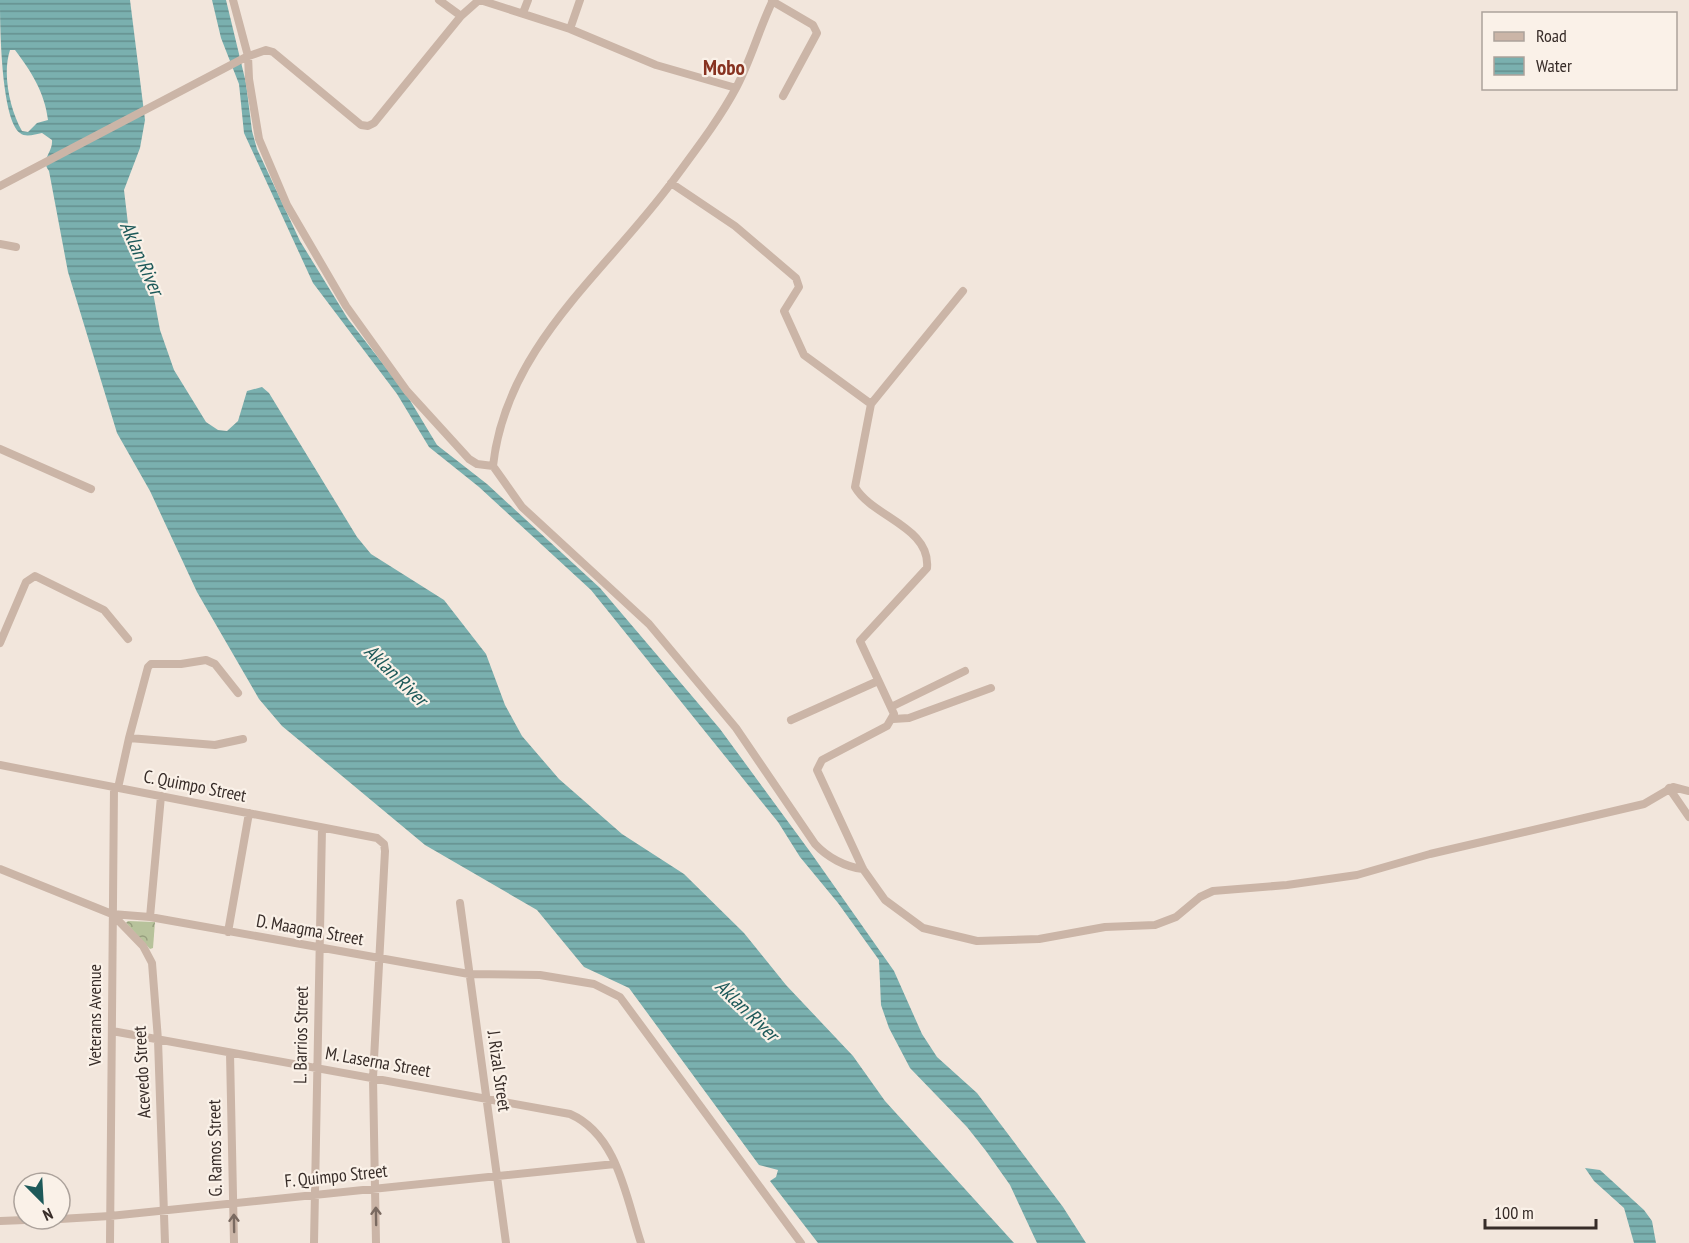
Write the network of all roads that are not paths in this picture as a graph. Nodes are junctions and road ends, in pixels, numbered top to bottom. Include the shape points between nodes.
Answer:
1 (233, 0) edge
2 (439, 0) edge
3 (479, 0) edge
4 (528, 0) edge
5 (580, 0) edge
6 (772, 1) edge
7 (523, 13) junction
8 (461, 16) junction
9 (570, 29) junction
10 (247, 56) junction
11 (736, 88) junction
12 (783, 96) dead end
13 (671, 183) junction
14 (0, 186) edge
15 (0, 244) edge
16 (16, 247) dead end
17 (963, 291) dead end
18 (871, 404) junction
19 (0, 449) edge
20 (493, 466) junction
21 (91, 489) dead end
22 (128, 639) dead end
23 (0, 643) edge
24 (965, 670) dead end
25 (878, 681) junction
26 (991, 688) dead end
27 (238, 693) dead end
28 (891, 707) junction
29 (893, 719) junction
30 (791, 720) dead end
31 (129, 738) junction
32 (243, 738) dead end
33 (0, 765) edge
34 (116, 787) junction
35 (1669, 788) junction
36 (1689, 791) edge
37 (161, 796) junction
38 (249, 813) junction
39 (1689, 817) edge
40 (322, 828) junction
41 (0, 869) edge
42 (863, 869) junction
43 (460, 903) dead end
44 (112, 914) junction
45 (150, 916) junction
46 (228, 932) junction
47 (319, 948) junction
48 (379, 959) junction
49 (469, 974) junction
50 (112, 1031) junction
51 (158, 1040) junction
52 (230, 1053) junction
53 (316, 1068) junction
54 (373, 1078) junction
55 (486, 1098) junction
56 (615, 1164) junction
57 (497, 1176) junction
58 (375, 1188) junction
59 (314, 1195) junction
60 (233, 1203) junction
61 (164, 1210) junction
62 (110, 1216) junction
63 (72, 1218) edge
64 (110, 1243) edge
65 (165, 1243) edge
66 (234, 1243) edge
67 (314, 1243) edge
68 (376, 1243) edge
69 (506, 1243) edge
70 (641, 1243) edge
71 (801, 1243) edge

1 - 10 street
2 - 8 street
3 - 7 street
3 - 8 street
4 - 7 street
5 - 9 street
6 - 11 street
6 - 12 street via 813,25 817,33
7 - 9 street
8 - 10 street via 368,126 361,125 273,52 266,50
9 - 11 street via 656,65
10 - 14 street
10 - 20 street via 259,139 303,236 346,306 407,391 469,459
11 - 13 street
13 - 18 street via 735,226 796,278 799,287 784,311 801,351
13 - 20 street via 546,332 500,423
15 - 16 street
17 - 18 street
18 - 25 street via 855,487 921,543 927,560 922,575 861,641
19 - 21 street
20 - 42 street via 522,507 649,624 736,728 822,852 852,868
22 - 23 street via 104,610 35,576 26,582
24 - 28 street
25 - 28 street
25 - 30 street
26 - 29 street via 909,718
27 - 31 street, Veterans Avenue via 215,664 206,660 151,664
28 - 29 street
29 - 42 street via 818,766 819,776
31 - 32 street via 215,745
31 - 34 street, Veterans Avenue
33 - 34 street, C. Quimpo Street
34 - 37 street, C. Quimpo Street
34 - 44 street, Veterans Avenue
35 - 36 street
35 - 39 street
35 - 42 street via 1644,804 1357,875 1205,894 1176,917 1155,925 1105,927 1039,939 978,940 932,930 912,922 885,900
37 - 38 street, C. Quimpo Street
37 - 45 street
38 - 40 street, C. Quimpo Street
38 - 46 street
40 - 47 street, L. Barrios Street
40 - 48 street, C. Quimpo Street via 382,842 385,851
41 - 44 street, D. Maagma Street
43 - 49 street, J. Rizal Street
44 - 45 street, D. Maagma Street
44 - 50 street, Veterans Avenue
44 - 51 street, Acevedo Street via 143,946 152,963
45 - 46 street, D. Maagma Street
46 - 47 street, D. Maagma Street
47 - 48 street, D. Maagma Street
47 - 53 street, L. Barrios Street
48 - 49 street, D. Maagma Street
48 - 54 street
49 - 55 street, J. Rizal Street
49 - 71 street, D. Maagma Street via 540,975 594,984 620,997
50 - 51 street, M. Laserna Street
50 - 62 street, Veterans Avenue
51 - 52 street, M. Laserna Street
51 - 61 street, Acevedo Street
52 - 53 street, M. Laserna Street
52 - 60 street, G. Ramos Street
53 - 54 street, M. Laserna Street
53 - 59 street, L. Barrios Street
54 - 55 street, M. Laserna Street
54 - 58 street
55 - 56 street, M. Laserna Street via 575,1116 598,1134
55 - 57 street, J. Rizal Street
56 - 57 street, F. Quimpo Street
56 - 70 street, M. Laserna Street
57 - 58 street, F. Quimpo Street
57 - 69 street, J. Rizal Street
58 - 59 street, F. Quimpo Street
68 -> 58 street
59 - 60 street, F. Quimpo Street
59 - 67 street, L. Barrios Street
60 - 61 street, F. Quimpo Street
66 -> 60 street, G. Ramos Street
61 - 62 street, F. Quimpo Street
61 - 65 street, Acevedo Street
62 - 63 street, F. Quimpo Street
62 - 64 street, Veterans Avenue

